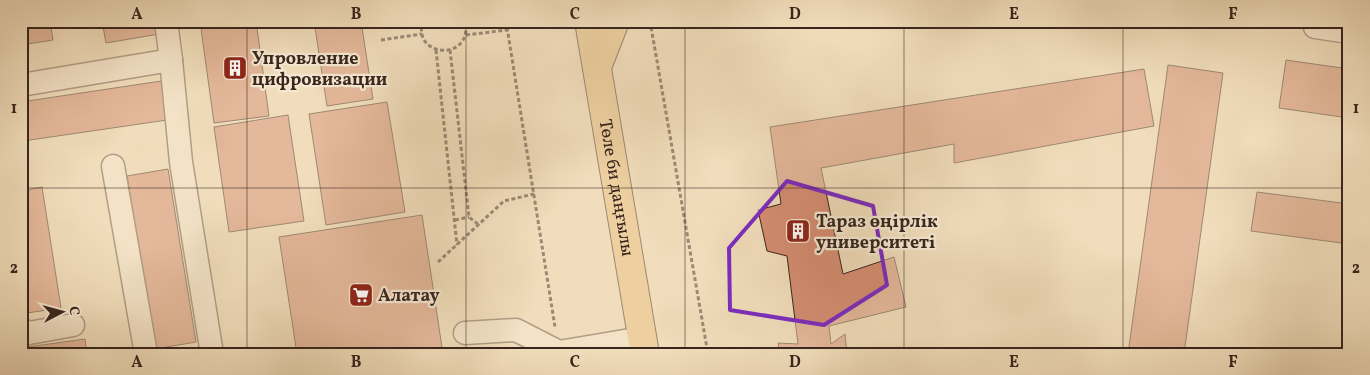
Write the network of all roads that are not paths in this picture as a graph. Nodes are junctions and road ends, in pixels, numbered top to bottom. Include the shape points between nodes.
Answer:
1 (166, 21) edge
2 (572, 21) edge
3 (589, 21) edge
4 (615, 21) edge
5 (1316, 28) dead end
6 (1349, 32) edge
7 (171, 60) junction
8 (597, 68) junction
9 (21, 85) edge
10 (112, 166) dead end
11 (73, 325) dead end
12 (21, 329) edge
13 (465, 333) dead end
14 (643, 346) edge
15 (559, 353) edge
16 (146, 354) edge
17 (212, 354) edge

1 - 7 lane
2 - 8 main road
3 - 8 main road, Төле би даңғылы
4 - 8 main road
5 - 6 lane
7 - 9 lane
7 - 17 lane via 181,162
8 - 14 main road, Төле би даңғылы
10 - 16 lane
11 - 12 lane via 29,333
13 - 15 lane via 516,330
14 - 15 lane

